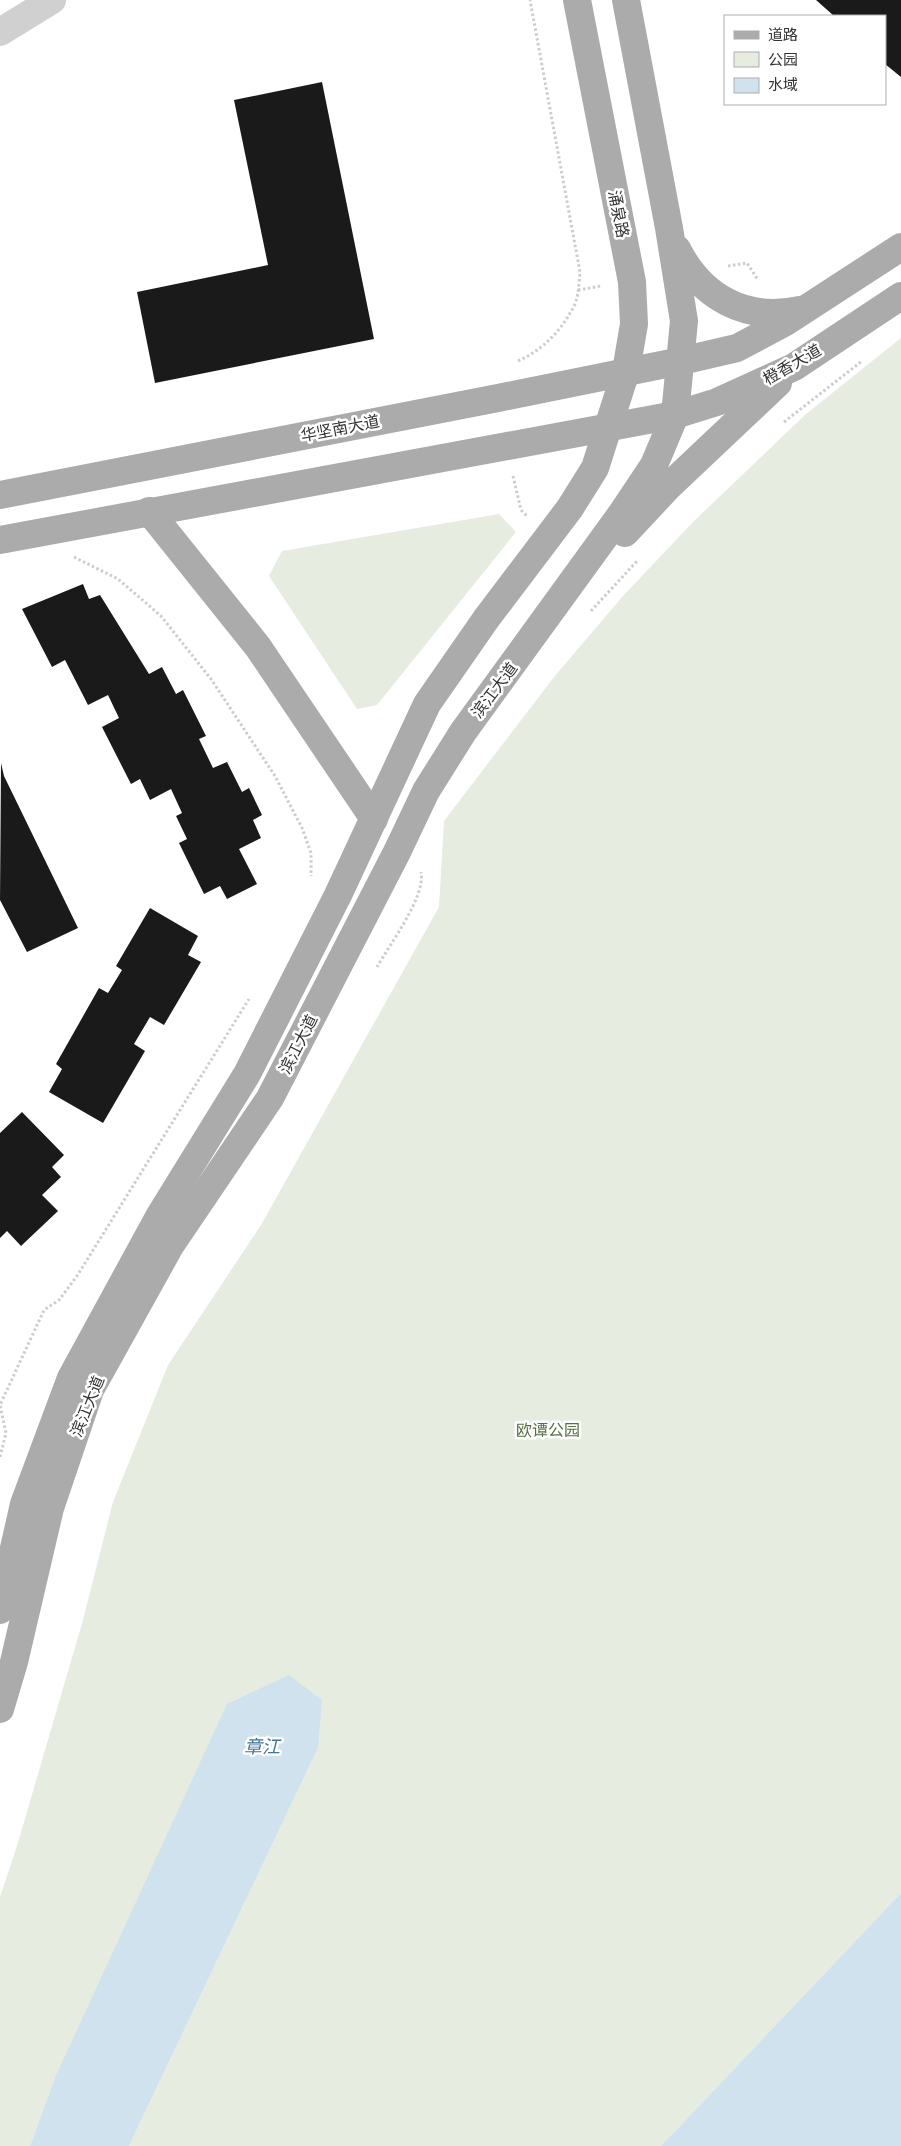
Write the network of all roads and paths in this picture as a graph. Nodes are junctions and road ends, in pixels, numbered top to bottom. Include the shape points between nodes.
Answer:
1 (52, 0) edge
2 (530, 0) edge
3 (577, 0) edge
4 (626, 0) edge
5 (0, 32) edge
6 (669, 228) junction
7 (901, 248) edge
8 (901, 296) edge
9 (806, 309) junction
10 (863, 360) dead end
11 (681, 361) junction
12 (513, 364) dead end
13 (794, 367) junction
14 (626, 371) junction
15 (674, 414) junction
16 (608, 428) junction
17 (777, 428) dead end
18 (0, 495) edge
19 (149, 511) junction
20 (0, 540) edge
21 (67, 556) dead end
22 (643, 556) dead end
23 (590, 612) dead end
24 (539, 630) junction
25 (374, 819) junction
26 (420, 870) dead end
27 (310, 882) dead end
28 (377, 967) dead end
29 (253, 992) dead end
30 (0, 1457) edge
31 (0, 1610) edge
32 (0, 1709) edge

1 - 5 street
2 - 12 path via 580,272 575,303 556,333 536,352
3 - 14 main road, 涌泉路 via 632,282 634,324
4 - 6 main road
6 - 9 main road via 685,266 713,294 731,304 758,312 787,313
6 - 11 main road via 684,321
7 - 9 main road
8 - 13 main road, 橙香大道
9 - 11 main road via 736,348
10 - 17 path
11 - 14 main road, 华坚南大道
11 - 15 main road
13 - 15 main road, 橙香大道 via 716,402
13 - 24 main road via 669,486 602,556
14 - 16 main road, 涌泉路
14 - 18 main road, 华坚南大道
15 - 16 main road
15 - 24 main road, 滨江大道 via 654,465
16 - 19 main road
16 - 25 main road, 滨江大道 via 595,468 570,508 427,704
19 - 20 main road
19 - 25 main road via 258,647
21 - 27 path via 118,580 161,616 211,679 275,776 302,828 311,853
22 - 23 path
24 - 32 main road, 滨江大道 via 463,732 426,791 270,1098 170,1246 90,1390 50,1508
25 - 31 main road, 滨江大道 via 247,1074 160,1214 70,1378 24,1504
26 - 28 path via 422,880 416,900
29 - 30 path via 78,1276 59,1300 44,1310 0,1405 6,1433

